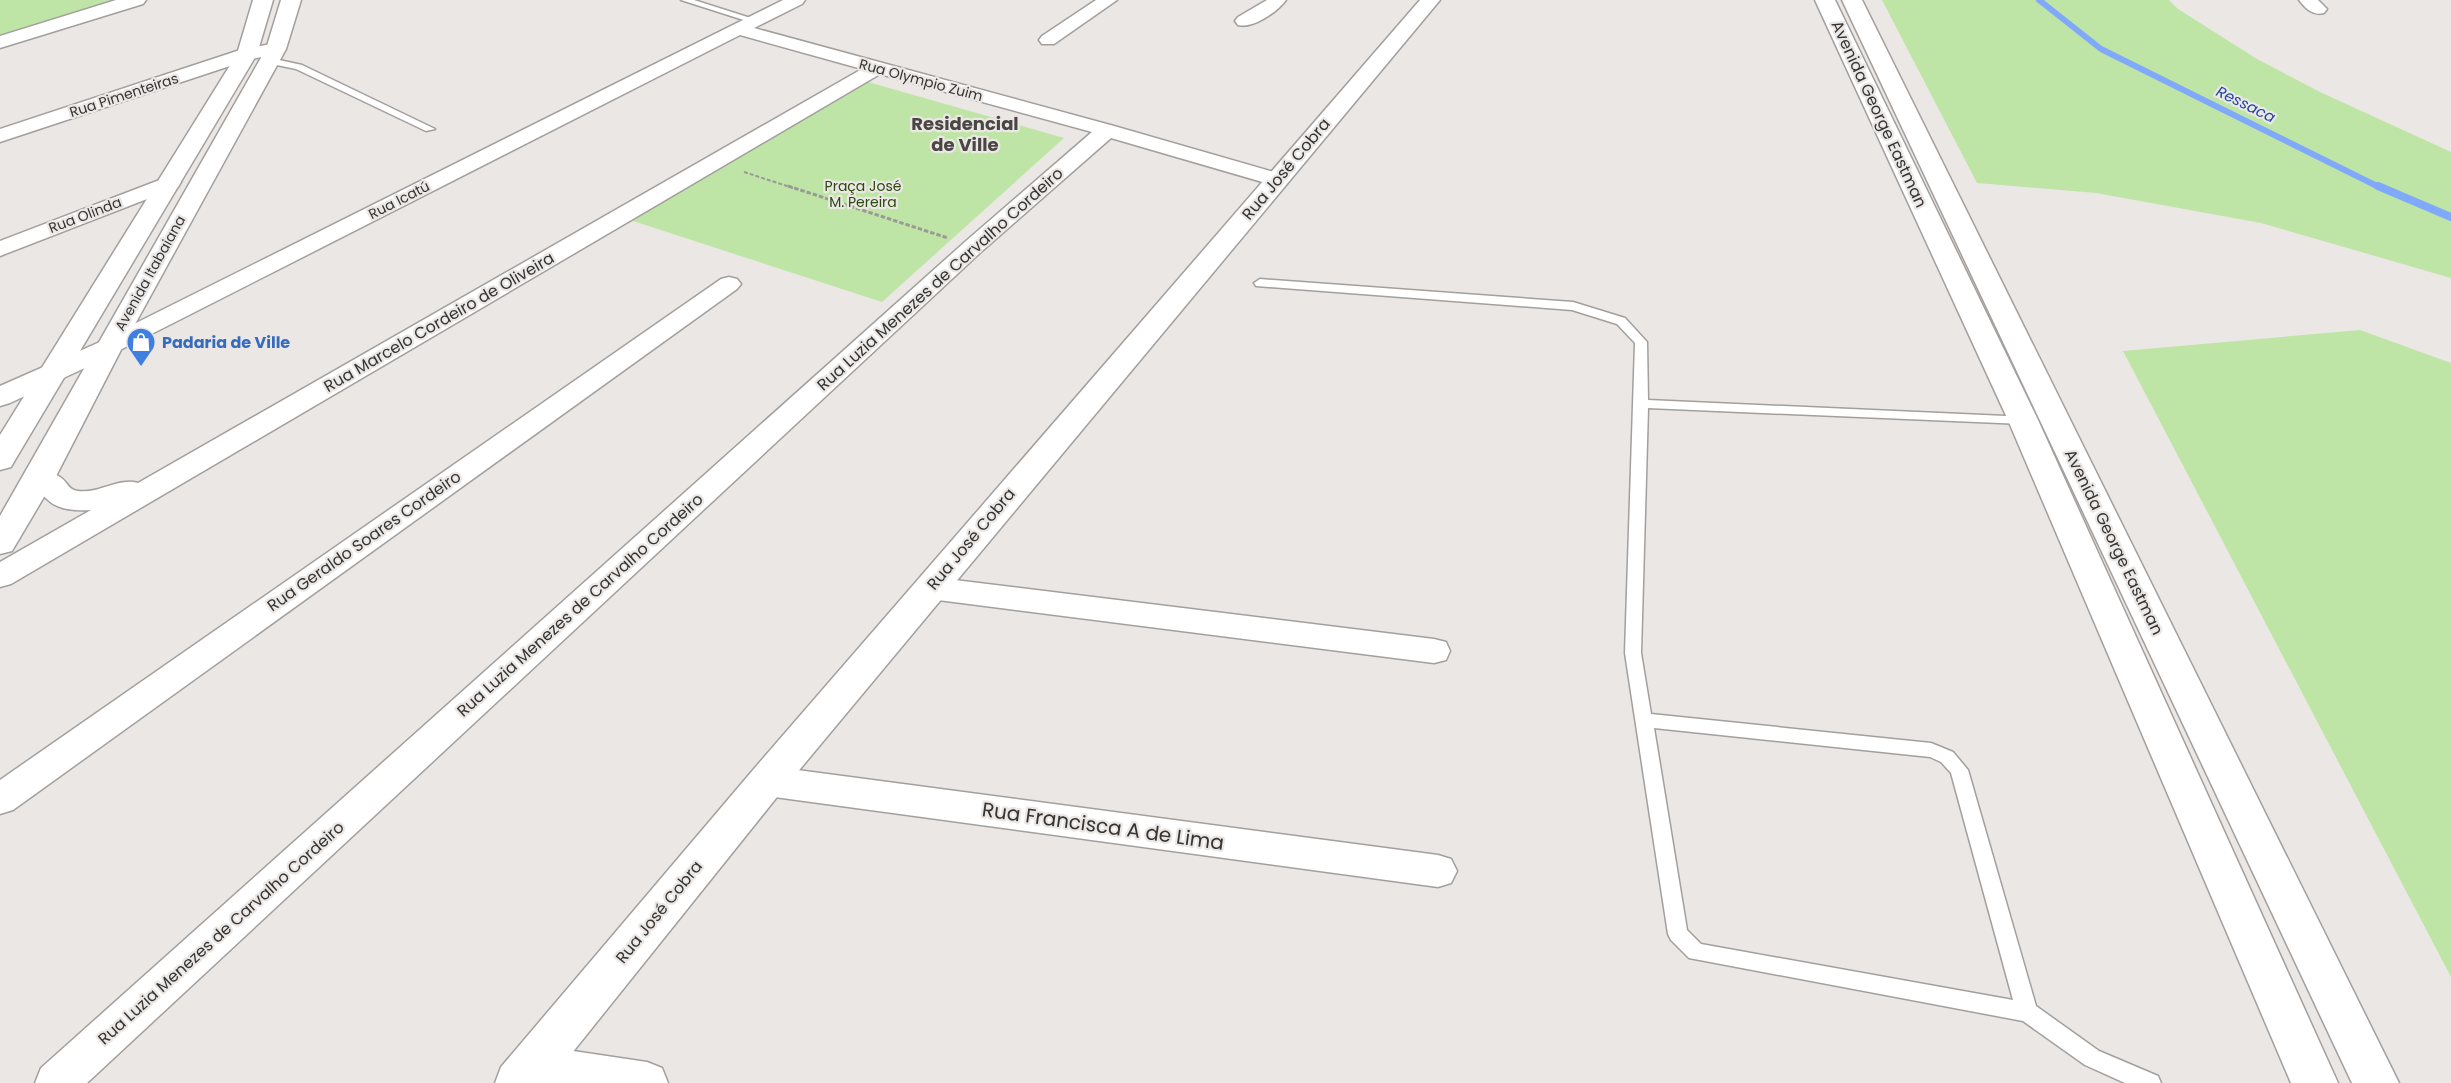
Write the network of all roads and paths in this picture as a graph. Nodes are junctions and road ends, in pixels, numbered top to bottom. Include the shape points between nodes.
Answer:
1 (136, 0) edge
2 (263, 0) edge
3 (291, 0) edge
4 (686, 0) edge
5 (796, 0) edge
6 (1108, 0) edge
7 (1277, 0) edge
8 (1430, 0) edge
9 (1825, 0) edge
10 (1852, 0) edge
11 (1244, 21) dead end
12 (748, 26) junction
13 (1048, 40) dead end
14 (0, 42) edge
15 (264, 54) junction
16 (877, 68) junction
17 (430, 129) dead end
18 (1107, 130) junction
19 (0, 136) edge
20 (714, 162) junction
21 (1276, 180) junction
22 (170, 182) junction
23 (974, 246) junction
24 (0, 249) edge
25 (1260, 283) dead end
26 (729, 284) dead end
27 (110, 346) junction
28 (53, 372) junction
29 (0, 397) edge
30 (1641, 404) junction
31 (2023, 420) junction
32 (9, 429) edge
33 (0, 460) edge
34 (186, 469) junction
35 (38, 480) junction
36 (0, 543) edge
37 (0, 576) edge
38 (930, 588) junction
39 (1434, 651) dead end
40 (1645, 720) junction
41 (68, 750) junction
42 (767, 781) junction
43 (0, 782) edge
44 (0, 800) edge
45 (1438, 871) dead end
46 (2027, 1012) junction
47 (526, 1074) edge
48 (56, 1083) edge
49 (647, 1083) edge
50 (2150, 1083) edge
51 (2315, 1083) edge
52 (2376, 1083) edge

1 - 14 street
2 - 15 street, Avenida Itabaiana
3 - 15 street, Avenida Itabaiana
4 - 12 lane
5 - 12 street, Rua Icatú
6 - 13 street
7 - 11 street
8 - 21 street, Rua José Cobra
9 - 31 street, Avenida George Eastman
10 - 52 street, Avenida George Eastman
12 - 16 street, Rua Olympio Zuim
12 - 27 street, Rua Icatú
15 - 17 lane
15 - 19 street, Rua Pimenteiras
15 - 22 street, Avenida Itabaiana
15 - 27 street, Avenida Itabaiana
16 - 18 street, Rua Olympio Zuim
16 - 20 street, Rua Marcelo Cordeiro de Oliveira
18 - 21 street, Rua Olympio Zuim
18 - 23 street, Rua Luzia Menezes de Carvalho Cordeiro
20 - 23 path
20 - 34 street, Rua Marcelo Cordeiro de Oliveira
21 - 38 street, Rua José Cobra
22 - 24 street, Rua Olinda
22 - 28 street, Avenida Itabaiana
23 - 48 street, Rua Luzia Menezes de Carvalho Cordeiro
25 - 30 lane via 1573,306 1622,321 1641,342
26 - 41 street, Rua Geraldo Soares Cordeiro
27 - 28 street, Rua Icatú
27 - 35 street, Avenida Itabaiana
28 - 29 street, Rua Icatú
28 - 32 street, Avenida Itabaiana
30 - 31 lane
30 - 40 lane via 1633,653
31 - 51 street, Avenida George Eastman
32 - 33 street, Avenida Itabaiana
34 - 35 street via 98,500 70,499 55,492 51,484
34 - 37 street, Rua Marcelo Cordeiro de Oliveira
35 - 36 street, Avenida Itabaiana
38 - 39 street
38 - 42 street, Rua José Cobra
40 - 46 lane via 1931,750 1953,761 1959,770
40 - 46 lane via 1678,934 1696,952
41 - 43 street
41 - 44 street, Rua Geraldo Soares Cordeiro
42 - 45 street, Rua Francisca A de Lima
42 - 47 street, Rua José Cobra
46 - 50 lane via 2092,1058
47 - 49 street

